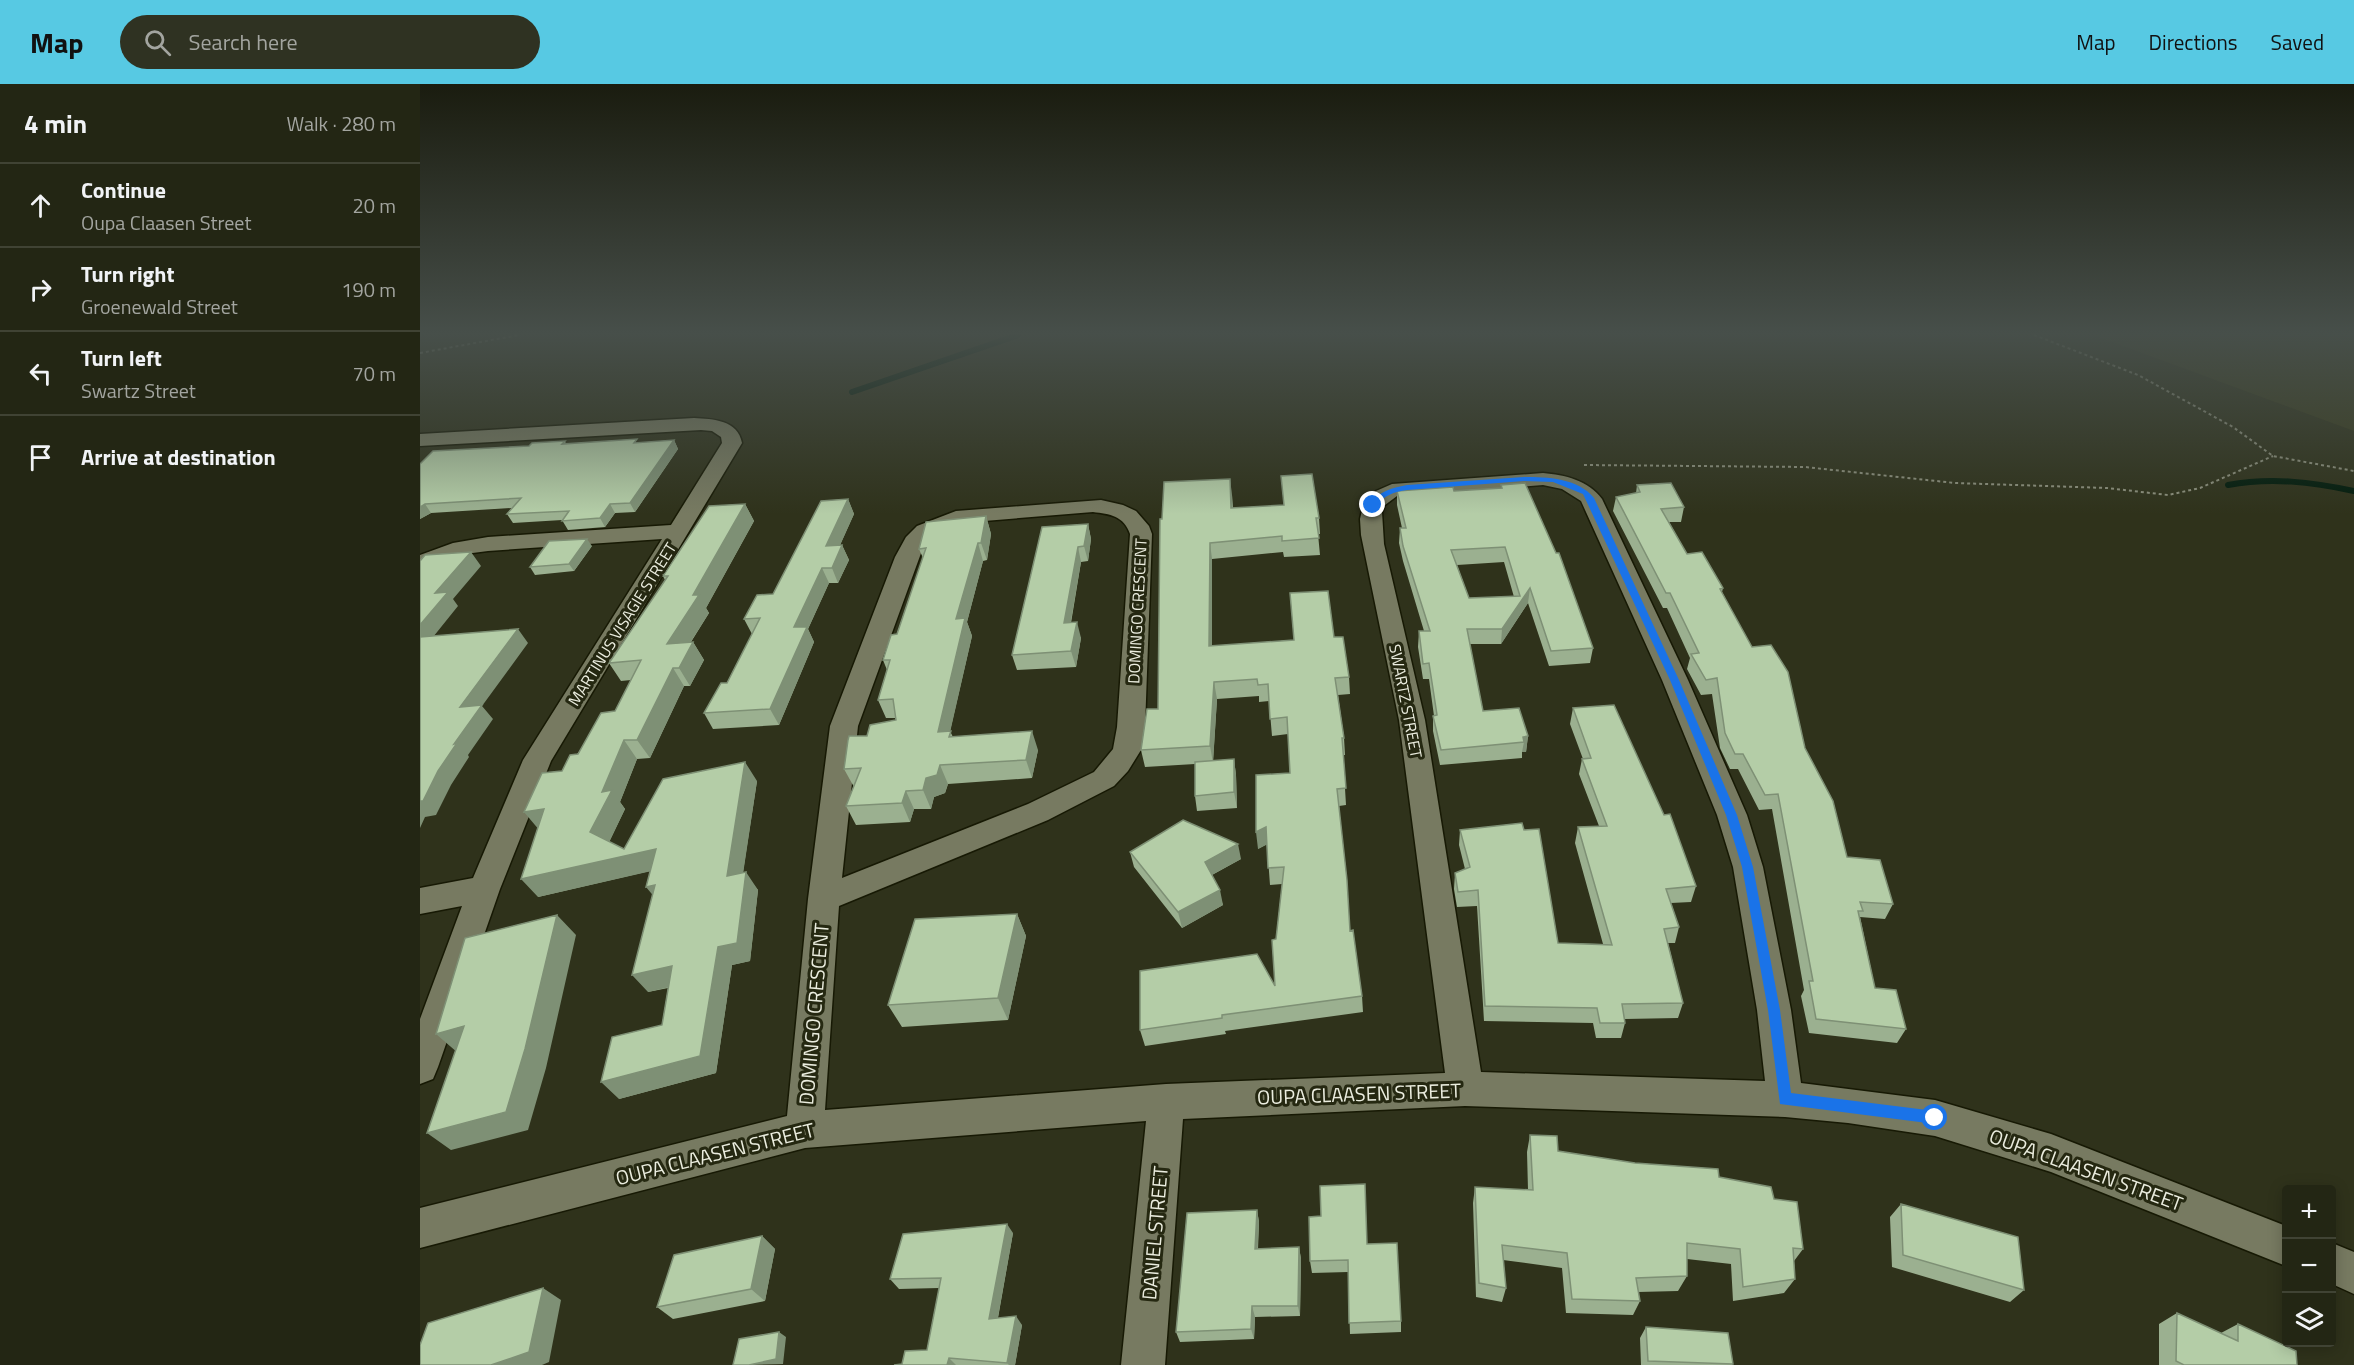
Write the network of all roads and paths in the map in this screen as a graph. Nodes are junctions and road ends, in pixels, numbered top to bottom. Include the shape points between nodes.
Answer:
1 (2174, 395) edge
2 (420, 440) edge
3 (2273, 456) junction
4 (2354, 471) edge
5 (1560, 481) junction
6 (680, 531) junction
7 (420, 563) edge
8 (484, 889) junction
9 (824, 899) junction
10 (420, 901) edge
11 (420, 1067) edge
12 (1465, 1089) junction
13 (1785, 1099) junction
14 (1166, 1102) junction
15 (805, 1130) junction
16 (420, 1228) edge
17 (2282, 1244) edge
18 (2336, 1266) edge
19 (2354, 1273) edge
20 (1143, 1365) edge

1 - 3 path via 2233,427
2 - 6 street via 688,424 720,427 730,432 732,443
3 - 4 path
3 - 5 path via 2200,488 2168,495 2107,488 1955,483 1805,467 1574,465
5 - 12 street, SWARTZ STREET via 1524,479 1392,490 1378,497 1373,505 1373,544 1412,720
5 - 13 street via 1586,492 1591,499 1732,815 1748,867 1774,1010
6 - 7 street, MARTINUS VISAGIE STREET via 488,544 454,550
6 - 8 street, MARTINUS VISAGIE STREET via 537,760
8 - 10 street
8 - 11 street, MARTINUS VISAGIE STREET
9 - 9 street, DOMINGO CRESCENT via 844,726 914,542 936,524 956,517 1093,506 1114,508 1135,520 1141,534 1131,727 1127,750 1118,764 1104,779 1038,812
9 - 15 street, DOMINGO CRESCENT
12 - 13 street, OUPA CLAASEN STREET
12 - 14 street, OUPA CLAASEN STREET
13 - 17 street, OUPA CLAASEN STREET via 1935,1118 2051,1153
14 - 15 street, OUPA CLAASEN STREET
14 - 20 street, DANIEL STREET
15 - 16 street, OUPA CLAASEN STREET
18 - 19 street

